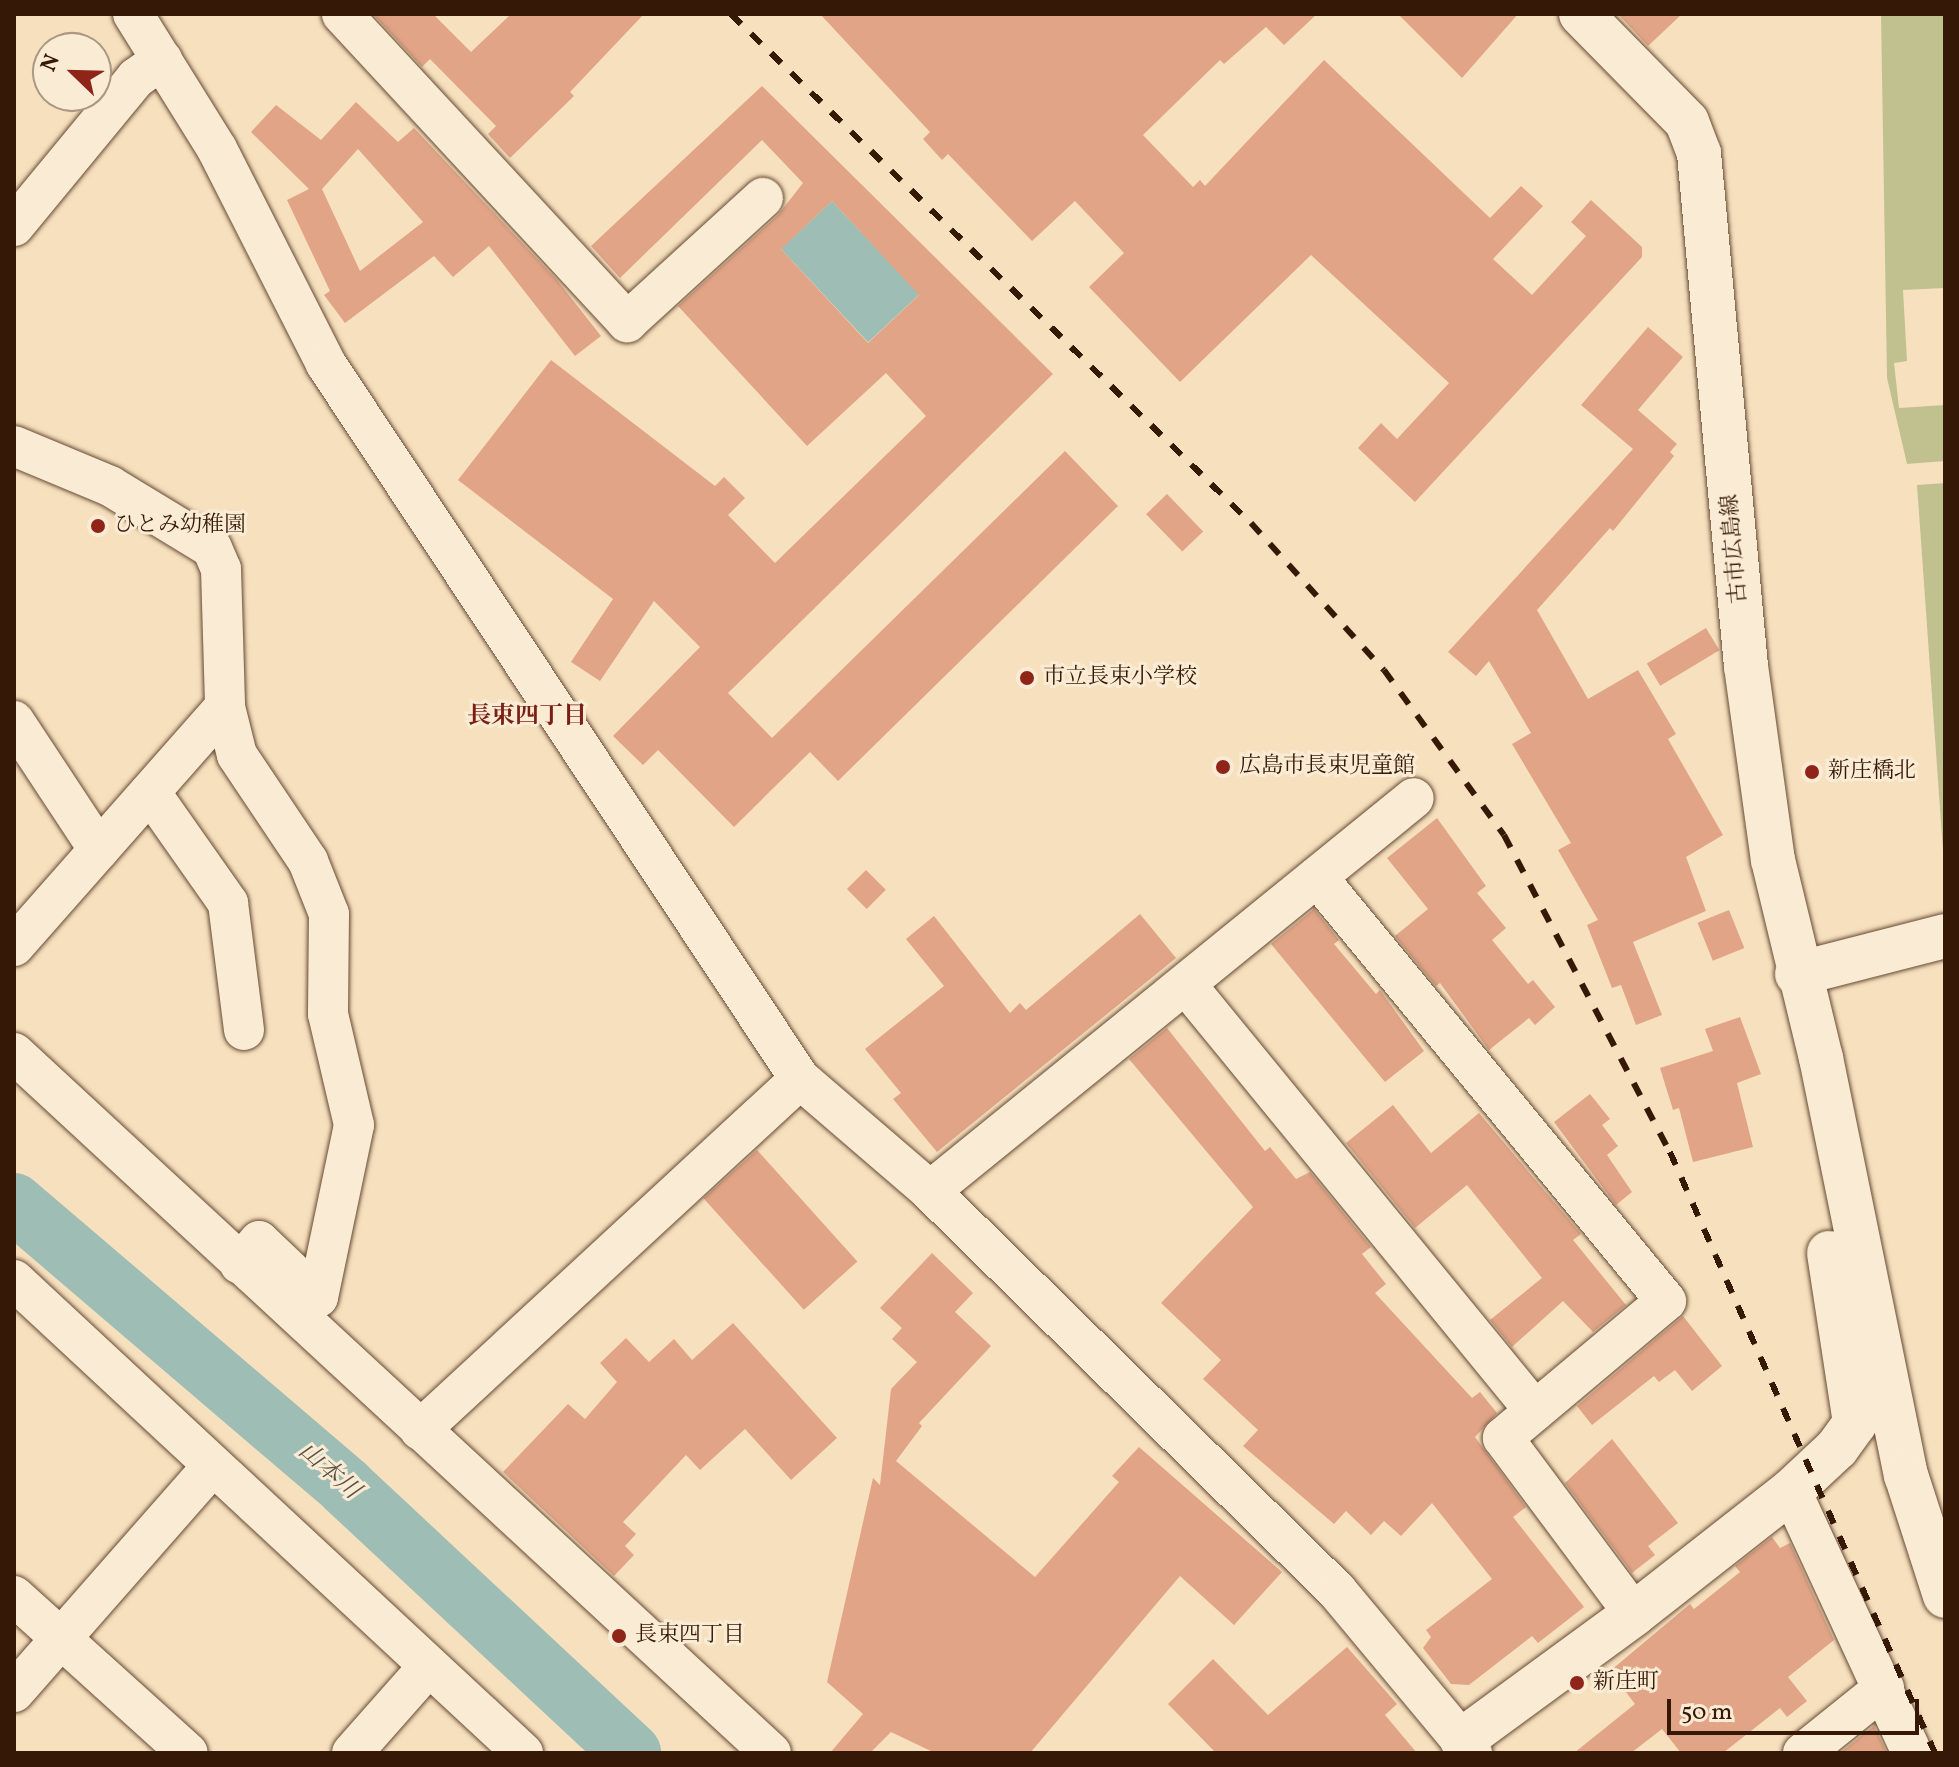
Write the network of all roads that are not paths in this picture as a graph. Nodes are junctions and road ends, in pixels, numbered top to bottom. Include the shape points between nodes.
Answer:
1 (133, 14) edge
2 (342, 14) edge
3 (1581, 14) edge
4 (162, 60) junction
5 (763, 198) dead end
6 (14, 226) edge
7 (14, 446) edge
8 (225, 707) junction
9 (14, 721) edge
10 (150, 792) junction
11 (1414, 798) dead end
12 (99, 850) junction
13 (1317, 877) junction
14 (1945, 936) edge
15 (14, 946) edge
16 (1818, 968) junction
17 (1187, 986) junction
18 (244, 1030) dead end
19 (14, 1053) edge
20 (800, 1079) junction
21 (930, 1191) junction
22 (240, 1264) junction
23 (14, 1280) edge
24 (1535, 1411) junction
25 (420, 1430) junction
26 (212, 1467) junction
27 (1791, 1491) junction
28 (14, 1596) edge
29 (1945, 1596) edge
30 (1634, 1614) junction
31 (62, 1639) junction
32 (429, 1666) junction
33 (1884, 1688) junction
34 (14, 1692) edge
35 (1460, 1749) edge
36 (188, 1753) edge
37 (352, 1753) edge
38 (523, 1753) edge
39 (771, 1753) edge
40 (1803, 1753) edge
41 (1912, 1753) edge

1 - 4 street
2 - 5 street via 627,322
3 - 16 street, 古市広島線 via 1687,122 1699,153 1749,695 1773,860
4 - 6 street via 136,78
4 - 20 street via 217,149 326,364
7 - 8 street via 110,486 212,548 221,569
8 - 10 street
8 - 22 street via 237,755 308,861 329,914 328,1014 354,1125 318,1297 259,1241
9 - 12 street
10 - 12 street
10 - 18 street via 228,903
11 - 13 street
12 - 15 street
13 - 17 street
13 - 24 street via 1666,1301
14 - 16 street
16 - 27 street via 1798,1072 1855,1423
16 - 29 street via 1821,1058 1906,1475
17 - 21 street
17 - 24 street
19 - 22 street
20 - 21 street
20 - 25 street
21 - 35 street via 1337,1591
22 - 25 street
23 - 26 street
24 - 30 street via 1503,1438
25 - 39 street
26 - 31 street
26 - 32 street
27 - 30 street
27 - 33 street
28 - 31 street
30 - 35 street
31 - 34 street
31 - 36 street
32 - 37 street
32 - 38 street
33 - 40 street
33 - 41 street

